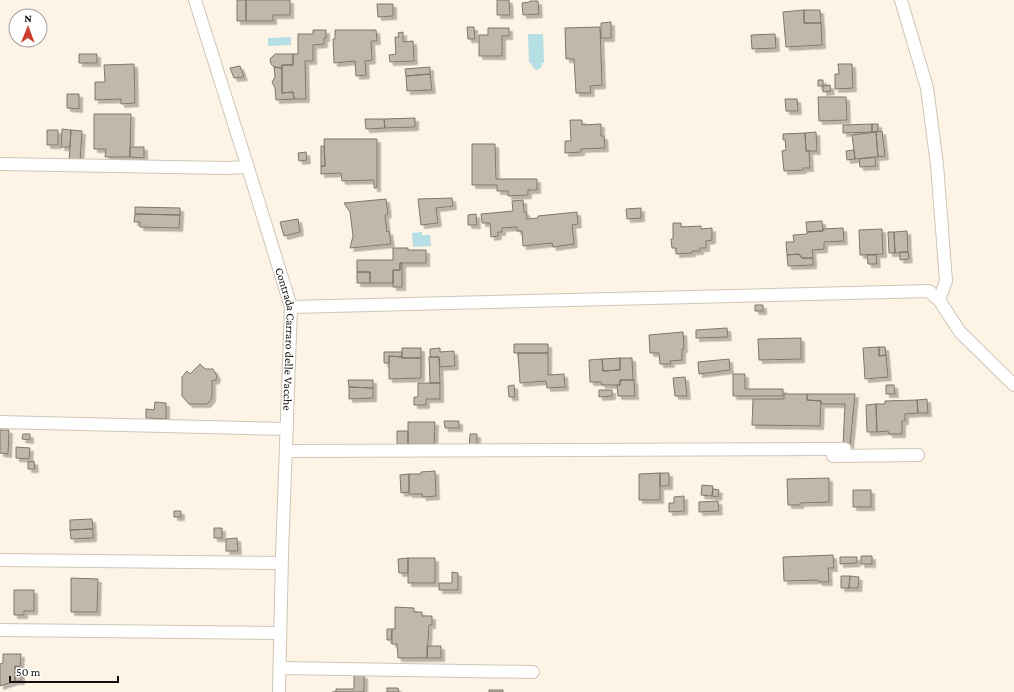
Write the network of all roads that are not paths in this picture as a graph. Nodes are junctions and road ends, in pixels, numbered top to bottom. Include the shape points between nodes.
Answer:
1 (195, 0) edge
2 (901, 0) edge
3 (0, 164) edge
4 (248, 167) junction
5 (939, 300) junction
6 (291, 307) junction
7 (1014, 385) edge
8 (0, 422) edge
9 (287, 429) junction
10 (782, 449) junction
11 (845, 449) dead end
12 (286, 451) junction
13 (918, 455) dead end
14 (0, 560) edge
15 (281, 563) junction
16 (0, 630) edge
17 (280, 633) junction
18 (280, 668) junction
19 (533, 672) dead end
20 (279, 692) edge

1 - 4 street, Contrada Carraro delle Vacche
2 - 5 street via 927,88 937,166 946,281
3 - 4 street
4 - 6 street, Contrada Carraro delle Vacche
5 - 6 street via 929,291
5 - 7 street via 960,332
6 - 9 street, Contrada Carraro delle Vacche
8 - 9 street
9 - 12 street, Contrada Carraro delle Vacche
10 - 11 street
10 - 12 street
10 - 13 street via 797,457
12 - 15 street, Contrada Carraro delle Vacche
14 - 15 street
15 - 17 street, Contrada Carraro delle Vacche
16 - 17 street
17 - 18 street, Contrada Carraro delle Vacche
18 - 19 street
18 - 20 street, Contrada Carraro delle Vacche

